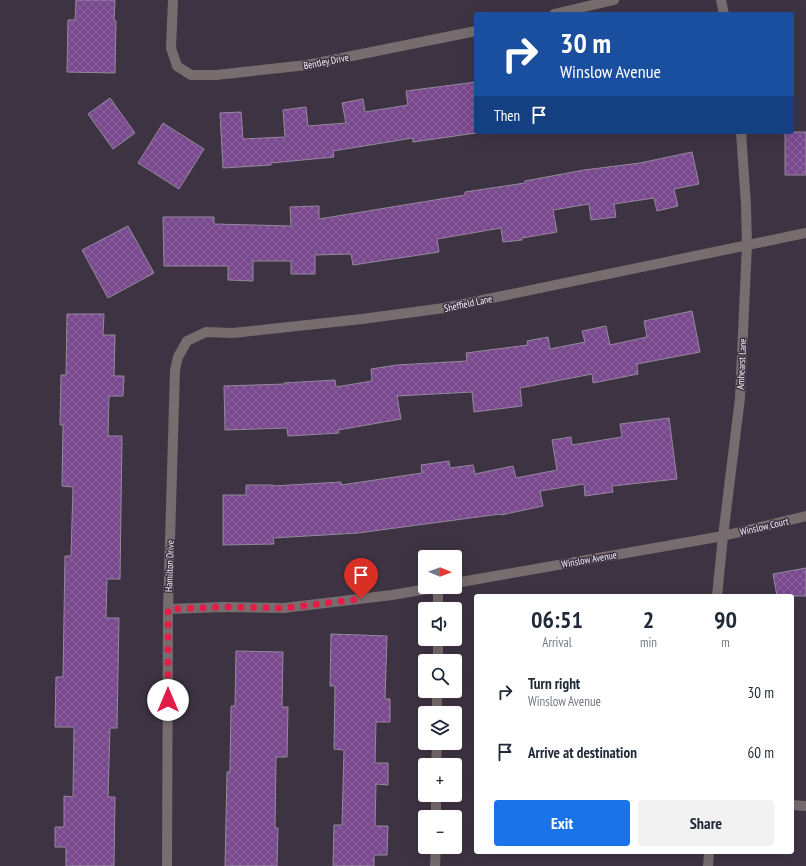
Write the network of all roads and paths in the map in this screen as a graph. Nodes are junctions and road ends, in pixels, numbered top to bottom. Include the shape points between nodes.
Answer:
1 (173, 0) edge
2 (614, 0) edge
3 (722, 0) edge
4 (563, 12) edge
5 (724, 12) edge
6 (474, 31) edge
7 (741, 134) edge
8 (806, 233) edge
9 (747, 245) junction
10 (187, 341) joint
11 (806, 516) edge
12 (723, 536) junction
13 (462, 582) edge
14 (418, 591) edge
15 (717, 594) edge
16 (168, 609) junction
17 (794, 806) edge
18 (806, 806) edge
19 (436, 854) edge
20 (709, 854) edge
21 (167, 866) edge
22 (435, 866) edge
23 (708, 866) edge

1 - 6 street, Bentley Drive via 171,48 177,66 191,75 216,75 299,66
2 - 4 street
3 - 5 street
7 - 9 street, Amhearst Lane
8 - 9 street, Sheffield Lane
9 - 10 street, Sheffield Lane via 444,308 362,319 233,332 206,332
9 - 12 street, Amhearst Lane via 740,398
10 - 16 street, Hamilton Drive via 178,357 175,370
11 - 12 street, Winslow Court
12 - 13 street, Winslow Avenue
12 - 15 street, Amhearst Lane
14 - 16 street via 284,608
16 - 21 street, Hamilton Drive
17 - 18 street
19 - 22 street
20 - 23 street

